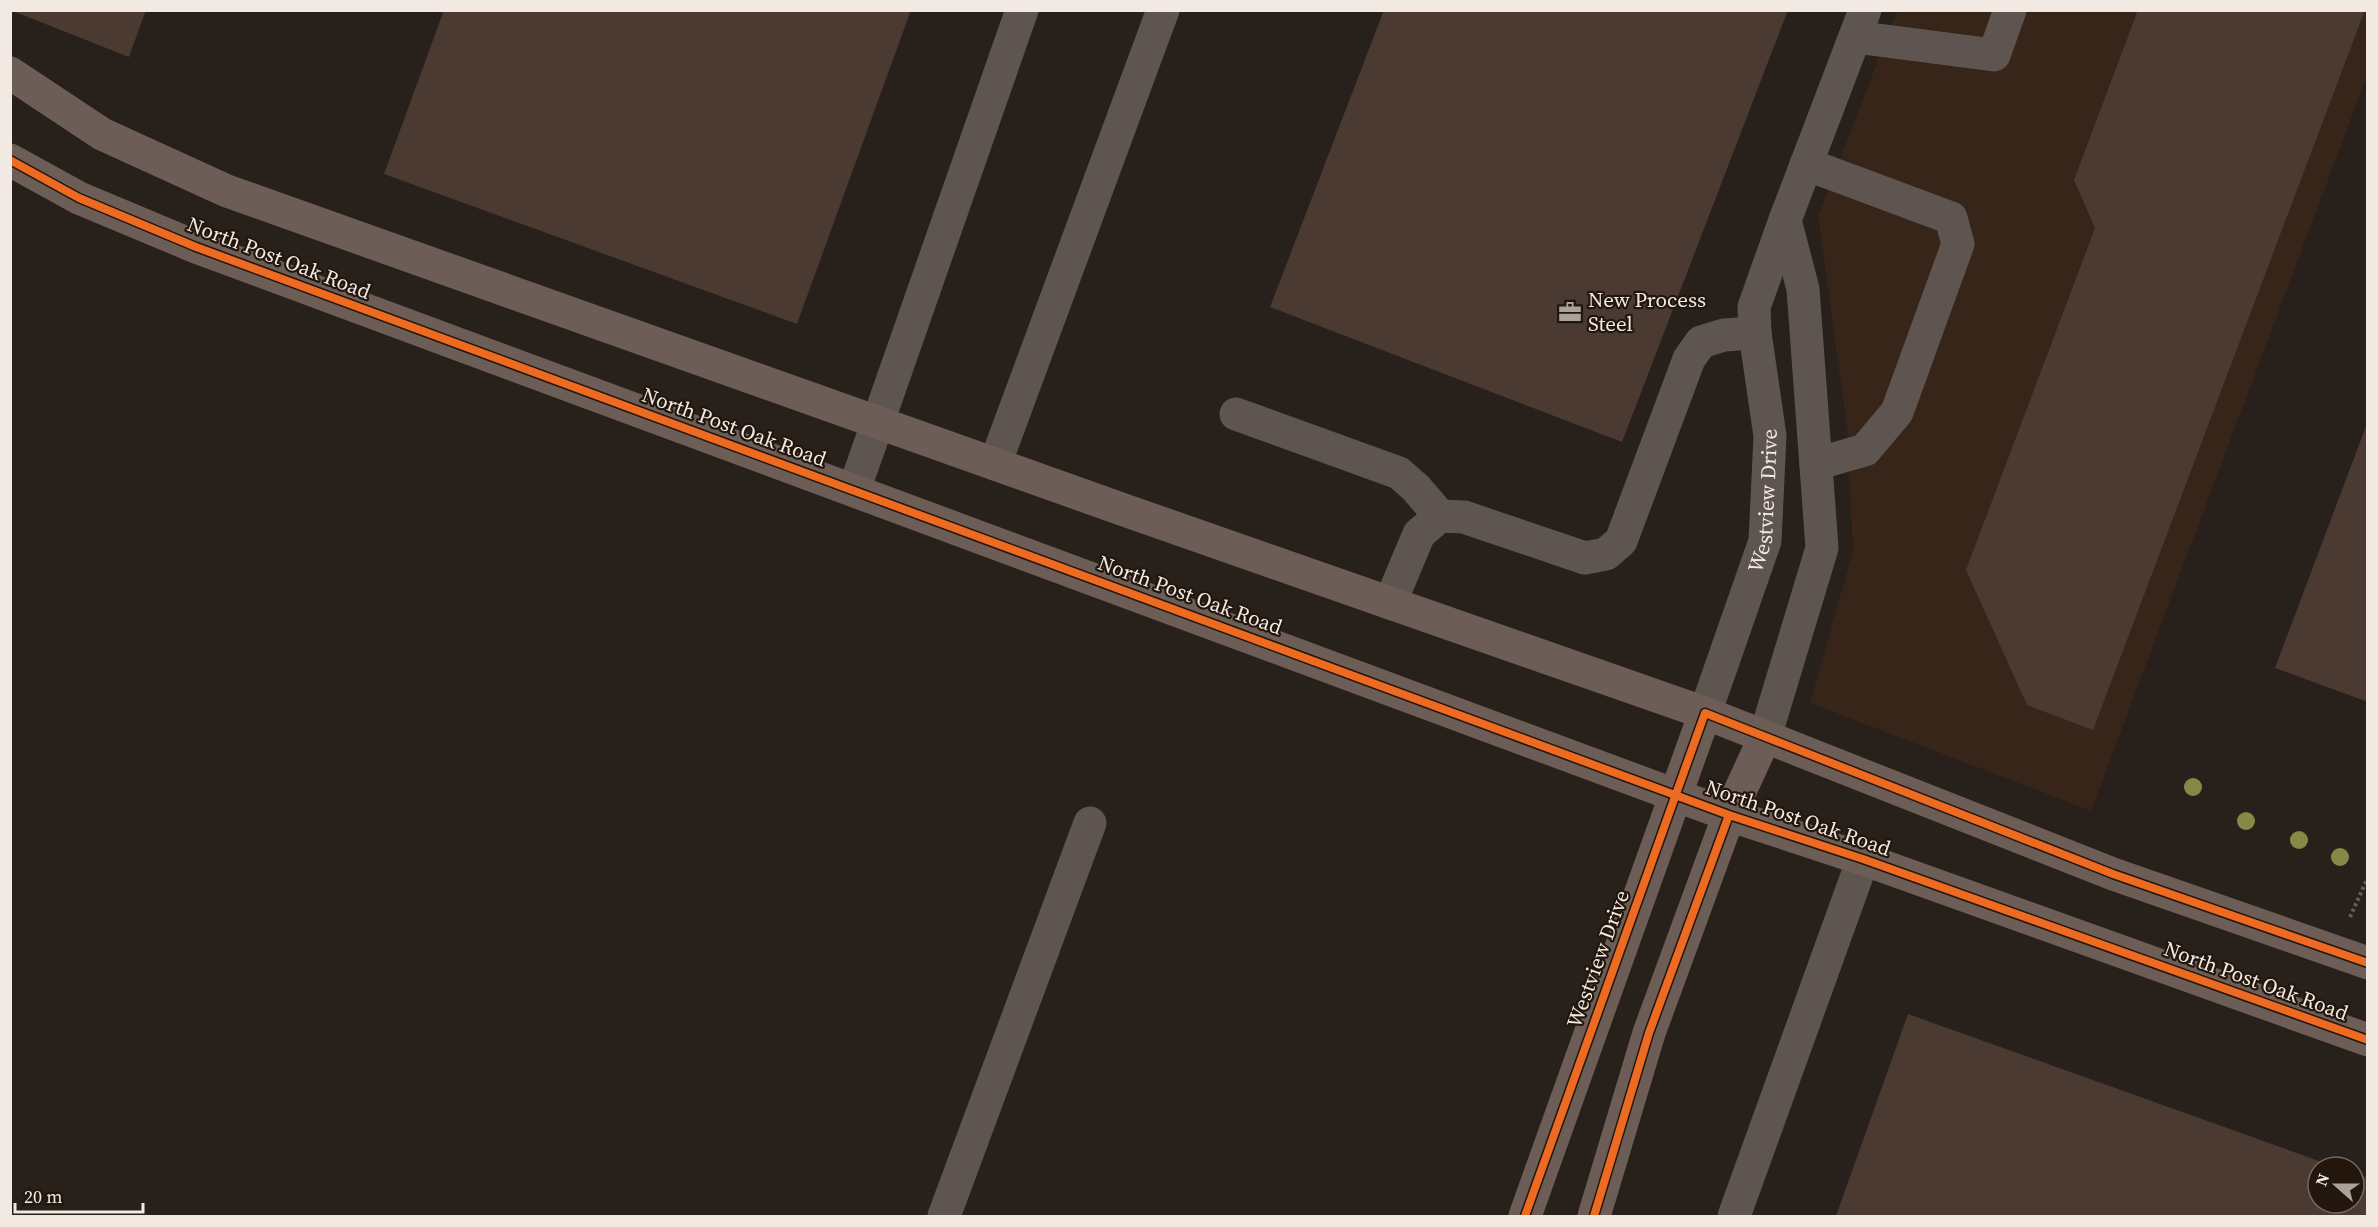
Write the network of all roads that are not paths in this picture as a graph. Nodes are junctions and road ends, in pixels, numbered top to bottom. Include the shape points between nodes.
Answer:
1 (1022, 10) edge
2 (1163, 10) edge
3 (2010, 10) edge
4 (1860, 24) edge
5 (10, 73) edge
6 (10, 159) edge
7 (1806, 164) junction
8 (1785, 220) junction
9 (1755, 333) junction
10 (1236, 414) dead end
11 (878, 422) junction
12 (995, 464) junction
13 (1816, 464) junction
14 (854, 490) junction
15 (1440, 516) junction
16 (1390, 603) junction
17 (1705, 713) junction
18 (1765, 736) junction
19 (1676, 794) junction
20 (1729, 815) junction
21 (1090, 823) dead end
22 (1863, 859) junction
23 (2367, 963) edge
24 (2367, 1040) edge
25 (944, 1216) edge
26 (1525, 1216) edge
27 (1594, 1216) edge
28 (1734, 1216) edge

1 - 11 street
2 - 12 street
3 - 4 street via 1994,55
4 - 7 street, Westview Drive
5 - 11 main road, North Post Oak Road via 102,134 227,191
6 - 14 main road, North Post Oak Road via 79,198 196,247
7 - 8 street, Westview Drive
7 - 13 street via 1951,218 1958,244 1897,412 1865,450
8 - 9 street, Westview Drive via 1754,308
8 - 13 street via 1803,290
9 - 15 street via 1724,335 1701,342 1689,359 1621,541 1606,554 1585,558 1464,517
9 - 17 street, Westview Drive via 1770,436 1765,541
10 - 15 street via 1400,473
11 - 12 main road, North Post Oak Road
11 - 14 street
12 - 16 main road, North Post Oak Road
13 - 18 street via 1822,548
14 - 19 main road, North Post Oak Road
15 - 16 street via 1419,534
16 - 17 main road, North Post Oak Road
17 - 18 main road, North Post Oak Road
17 - 19 main road, Westview Drive
18 - 20 main road
18 - 23 main road, North Post Oak Road via 2113,874
19 - 20 main road, North Post Oak Road
19 - 26 main road, Westview Drive
20 - 22 main road, North Post Oak Road
20 - 27 main road via 1649,1033
21 - 25 street
22 - 24 main road, North Post Oak Road
22 - 28 street

